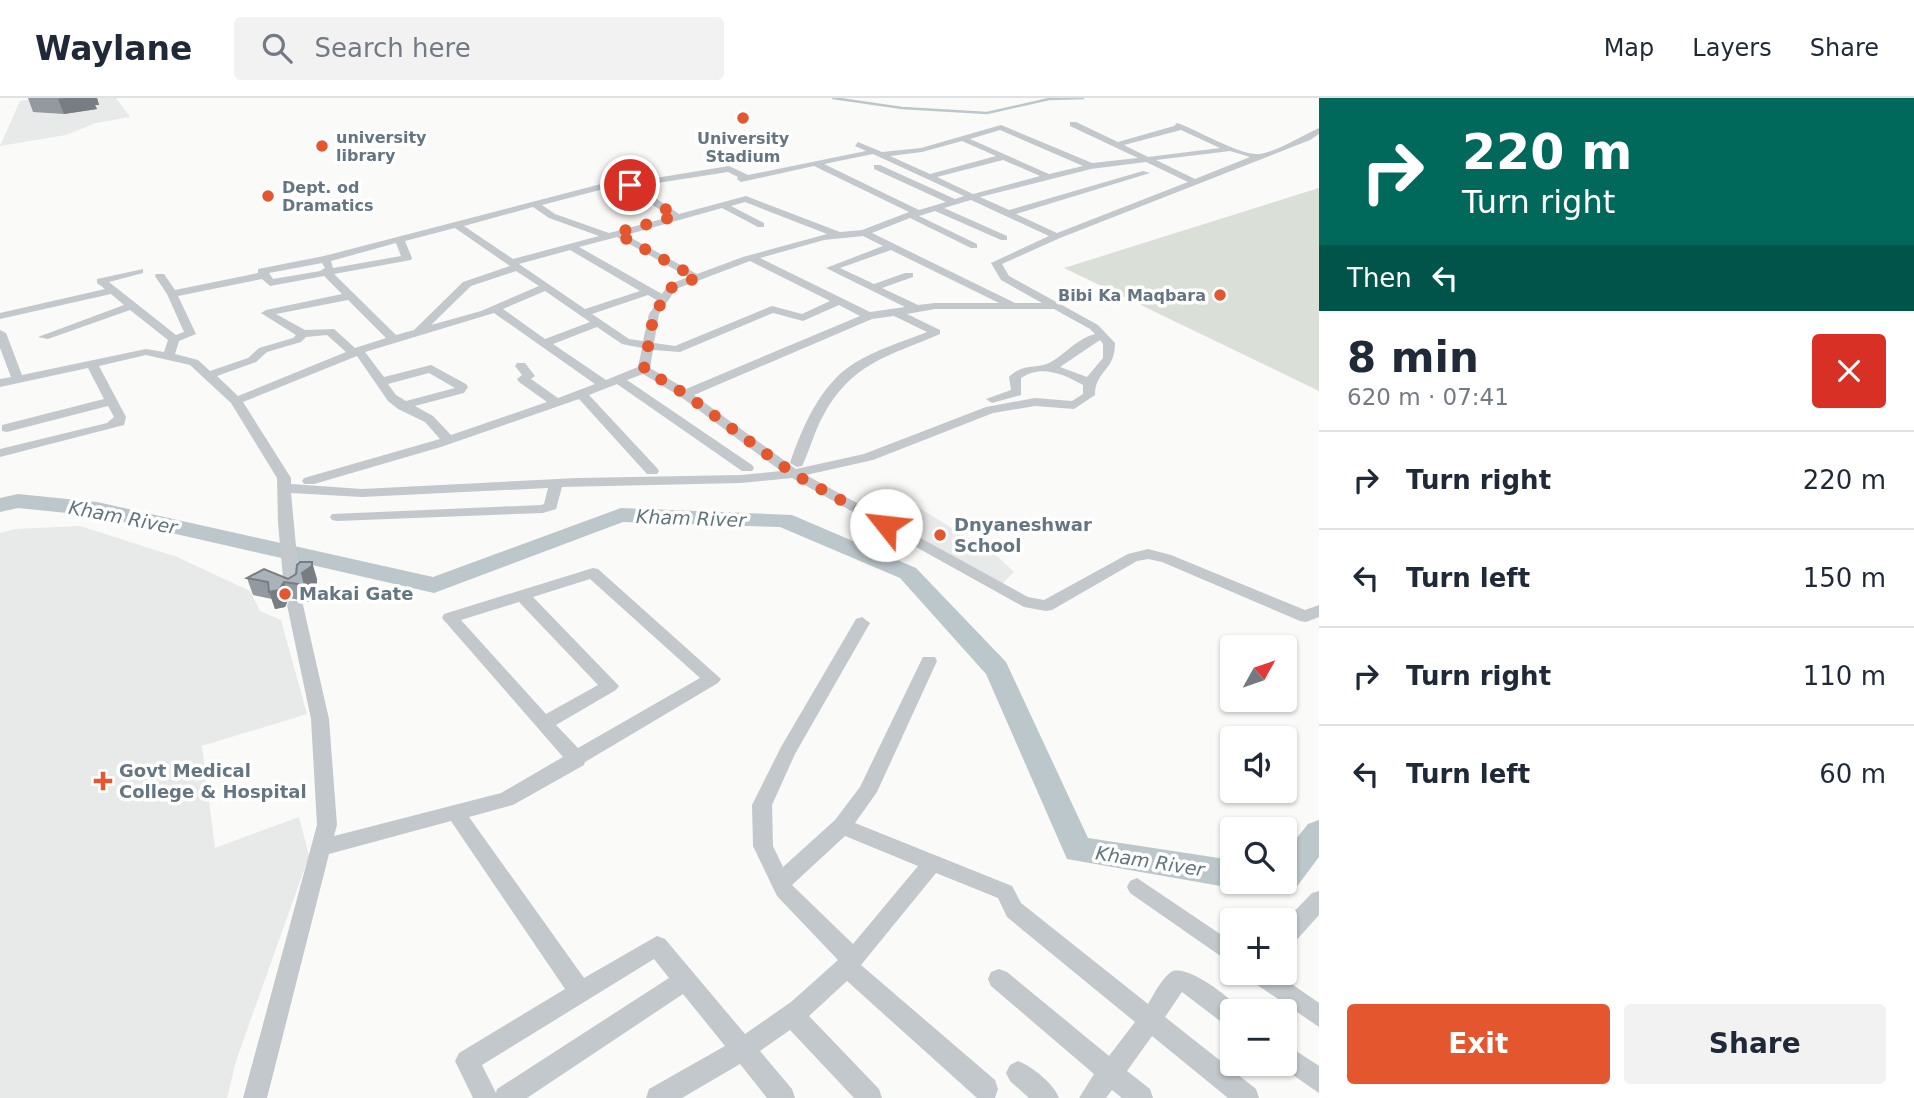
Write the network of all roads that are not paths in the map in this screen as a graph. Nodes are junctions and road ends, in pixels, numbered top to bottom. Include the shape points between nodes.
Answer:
1 (1073, 124) dead end
2 (1319, 130) edge
3 (962, 138) junction
4 (1307, 138) junction
5 (1319, 141) edge
6 (858, 144) dead end
7 (1117, 145) junction
8 (1230, 149) junction
9 (880, 152) junction
10 (1003, 157) junction
11 (1257, 157) junction
12 (1150, 159) junction
13 (816, 164) junction
14 (1091, 166) junction
15 (877, 167) dead end
16 (1146, 173) dead end
17 (932, 176) junction
18 (1048, 177) junction
19 (1195, 182) junction
20 (630, 185) junction
21 (974, 196) junction
22 (954, 202) junction
23 (534, 204) junction
24 (722, 205) junction
25 (935, 207) junction
26 (1009, 213) junction
27 (914, 214) junction
28 (676, 216) junction
29 (991, 216) dead end
30 (761, 225) dead end
31 (458, 226) junction
32 (864, 233) junction
33 (611, 234) junction
34 (839, 235) junction
35 (1057, 236) junction
36 (1004, 238) dead end
37 (400, 241) junction
38 (1046, 241) junction
39 (570, 246) junction
40 (891, 246) junction
41 (974, 246) dead end
42 (325, 258) junction
43 (751, 258) junction
44 (514, 265) junction
45 (139, 271) dead end
46 (328, 271) junction
47 (265, 275) junction
48 (909, 275) dead end
49 (160, 276) dead end
50 (697, 278) junction
51 (546, 287) junction
52 (873, 288) junction
53 (114, 290) junction
54 (650, 292) junction
55 (172, 294) junction
56 (350, 296) junction
57 (664, 300) junction
58 (839, 301) junction
59 (133, 305) junction
60 (1015, 306) junction
61 (1056, 306) junction
62 (915, 308) junction
63 (495, 309) junction
64 (893, 311) junction
65 (583, 313) junction
66 (0, 316) edge
67 (869, 316) junction
68 (598, 323) junction
69 (0, 333) edge
70 (303, 334) junction
71 (416, 334) junction
72 (1102, 336) junction
73 (44, 337) dead end
74 (174, 339) junction
75 (394, 340) junction
76 (544, 343) junction
77 (648, 347) junction
78 (356, 352) junction
79 (168, 357) junction
80 (92, 364) junction
81 (521, 366) dead end
82 (1050, 368) junction
83 (644, 369) junction
84 (209, 375) junction
85 (18, 379) junction
86 (618, 379) junction
87 (380, 382) junction
88 (0, 383) edge
89 (1089, 383) junction
90 (605, 384) junction
91 (1017, 392) junction
92 (582, 394) junction
93 (685, 394) junction
94 (111, 401) junction
95 (236, 401) junction
96 (1035, 402) junction
97 (557, 403) junction
98 (402, 406) junction
99 (7, 428) dead end
100 (448, 440) junction
101 (0, 453) edge
102 (747, 468) junction
103 (791, 468) junction
104 (652, 471) junction
105 (309, 481) junction
106 (284, 483) junction
107 (556, 483) junction
108 (337, 517) dead end
109 (522, 595) junction
110 (1319, 610) edge
111 (862, 623) dead end
112 (929, 661) dead end
113 (544, 723) junction
114 (577, 760) junction
115 (456, 813) junction
116 (842, 826) junction
117 (323, 847) junction
118 (933, 862) junction
119 (781, 882) junction
120 (1137, 887) dead end
121 (1319, 900) edge
122 (1297, 924) edge
123 (1220, 946) edge
124 (849, 962) junction
125 (999, 979) dead end
126 (685, 980) junction
127 (1275, 985) edge
128 (580, 992) junction
129 (1220, 1007) edge
130 (792, 1015) junction
131 (1319, 1016) edge
132 (1148, 1019) junction
133 (742, 1050) junction
134 (1297, 1065) edge
135 (1110, 1072) junction
136 (1018, 1073) dead end
137 (1319, 1081) edge
138 (986, 1089) dead end
139 (255, 1098) edge
140 (486, 1098) edge
141 (506, 1098) edge
142 (658, 1098) edge
143 (783, 1098) edge
144 (870, 1098) edge
145 (1047, 1098) edge
146 (1091, 1098) edge
147 (1141, 1098) edge
148 (1247, 1098) edge

1 - 7 street
2 - 4 street
3 - 9 street via 922,150
3 - 10 street
3 - 14 street via 1001,127
4 - 5 street
4 - 11 street
6 - 9 street
7 - 8 street via 1179,126
7 - 12 street
8 - 11 street
8 - 12 street
9 - 13 street
9 - 17 street
10 - 17 street
10 - 18 street
11 - 19 street
12 - 14 street
12 - 19 street
13 - 20 street via 744,179 729,169
13 - 27 street
14 - 18 street
15 - 22 street
16 - 26 street
17 - 21 street
18 - 21 street
19 - 35 street
20 - 23 street via 624,181
20 - 28 street
21 - 22 street
21 - 26 street
22 - 25 street
23 - 31 street
23 - 33 street via 552,216
24 - 28 street
24 - 30 street
24 - 34 street via 746,199
25 - 27 street
25 - 36 street
26 - 35 street
27 - 32 street
27 - 41 street
28 - 33 street
29 - 38 street
31 - 37 street
31 - 44 street
32 - 34 street
32 - 40 street
33 - 39 street
33 - 50 street
34 - 43 street
35 - 38 street
37 - 42 street
37 - 46 street via 407,258
38 - 61 street via 996,262 1005,278
39 - 44 street
39 - 54 street
40 - 52 street via 831,268
40 - 60 street
42 - 46 street
42 - 47 street via 262,271
43 - 50 street
43 - 58 street
44 - 51 street
44 - 71 street via 467,284
45 - 53 street via 100,281
46 - 47 street via 270,283
46 - 56 street
47 - 55 street
48 - 52 street
49 - 55 street
50 - 57 street via 672,287
51 - 63 street
51 - 65 street
52 - 62 street
53 - 59 street
53 - 66 street
54 - 57 street
54 - 65 street
55 - 74 street via 190,334
56 - 70 street via 266,313
56 - 75 street
57 - 77 street via 654,314
58 - 67 street
58 - 77 street via 803,318 772,309 676,350
59 - 73 street
59 - 74 street
60 - 61 street
60 - 62 street
61 - 72 street
62 - 64 street
63 - 71 street
63 - 76 street
64 - 67 street
64 - 103 street via 936,332 853,369 829,397
65 - 68 street
67 - 93 street
68 - 76 street
68 - 77 street via 626,342
69 - 85 street
70 - 78 street via 330,331
70 - 84 street
71 - 75 street
72 - 82 street
72 - 89 street via 1109,343 1109,358
74 - 79 street
75 - 78 street
76 - 90 street
77 - 83 street
78 - 87 street
78 - 95 street
79 - 80 street via 146,352
79 - 84 street via 194,362
80 - 85 street
80 - 94 street
81 - 97 street via 529,376 523,379
82 - 89 street
82 - 91 street via 1020,373 1015,377
83 - 86 street
83 - 93 street
84 - 95 street
85 - 88 street
86 - 90 street
86 - 102 street
87 - 98 street
87 - 98 street via 430,369 462,387
89 - 96 street via 1089,395 1074,405
90 - 92 street
91 - 96 street
91 - 103 street via 847,453
92 - 97 street
92 - 104 street
93 - 103 street
94 - 99 street
94 - 101 street via 120,417 116,424
95 - 106 street
96 - 103 street via 990,410 868,457
97 - 100 street
98 - 100 street via 429,419
100 - 105 street
102 - 103 street
102 - 104 street
103 - 107 street via 741,479
103 - 110 street via 1024,602 1046,606 1133,557 1148,554 1306,617
104 - 105 street via 365,487
105 - 106 street
106 - 107 street via 362,493
106 - 117 street via 292,590 320,719 327,825
107 - 108 street via 551,506 542,509
109 - 113 street via 610,686
109 - 113 street via 450,618
109 - 114 street via 593,573 712,679
111 - 119 street via 762,805 763,846
112 - 116 street via 867,792
113 - 114 street
114 - 115 street via 506,799
115 - 117 street
115 - 128 street
116 - 118 street
116 - 119 street
117 - 139 street
118 - 124 street
118 - 132 street via 1005,892 1014,910
119 - 124 street
120 - 123 street
121 - 122 street
124 - 130 street
124 - 138 street
125 - 135 street
126 - 128 street via 657,946
126 - 133 street
126 - 141 street
127 - 131 street
128 - 140 street via 467,1061
129 - 132 street via 1180,979
130 - 133 street
130 - 144 street
132 - 135 street
132 - 148 street
133 - 142 street
133 - 143 street
134 - 137 street
135 - 146 street
135 - 147 street
136 - 145 street

